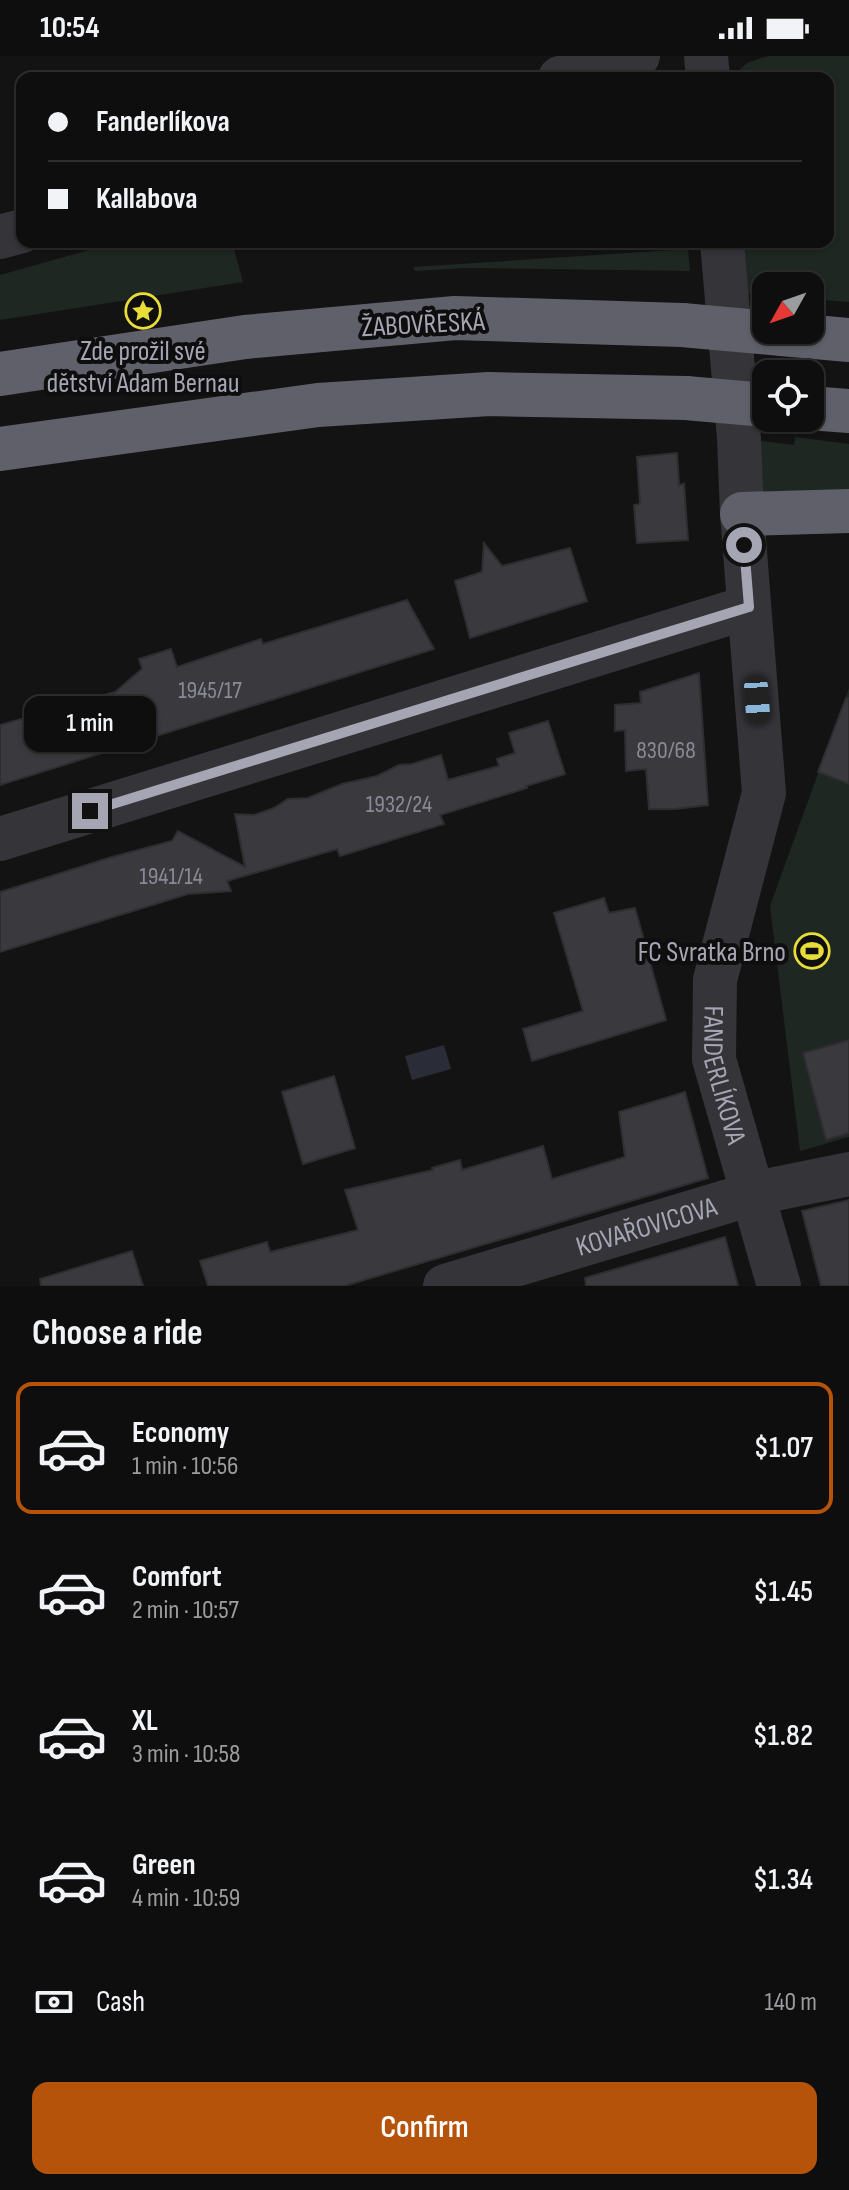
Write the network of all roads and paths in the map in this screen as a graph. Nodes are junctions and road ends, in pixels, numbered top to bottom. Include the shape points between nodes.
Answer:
1 (638, 56) edge
2 (581, 72) edge
3 (723, 248) edge
4 (848, 340) edge
5 (0, 374) edge
6 (752, 404) edge
7 (824, 409) edge
8 (849, 411) edge
9 (0, 449) edge
10 (849, 511) edge
11 (742, 514) junction
12 (749, 607) junction
13 (0, 839) edge
14 (849, 1174) edge
15 (755, 1193) junction
16 (445, 1286) edge
17 (779, 1286) edge

1 - 2 street
3 - 11 street, FANDERLÍKOVA
4 - 5 highway, ŽABOVŘESKÁ, bridge via 682,325 455,318 245,337
6 - 9 highway, bridge via 489,394 318,405
7 - 8 highway
10 - 11 highway
11 - 12 street, FANDERLÍKOVA
12 - 13 street
12 - 15 street, FANDERLÍKOVA via 764,793 715,980 714,1059
14 - 15 street, KOVAŘOVICOVA
15 - 16 street, KOVAŘOVICOVA
15 - 17 street, FANDERLÍKOVA

